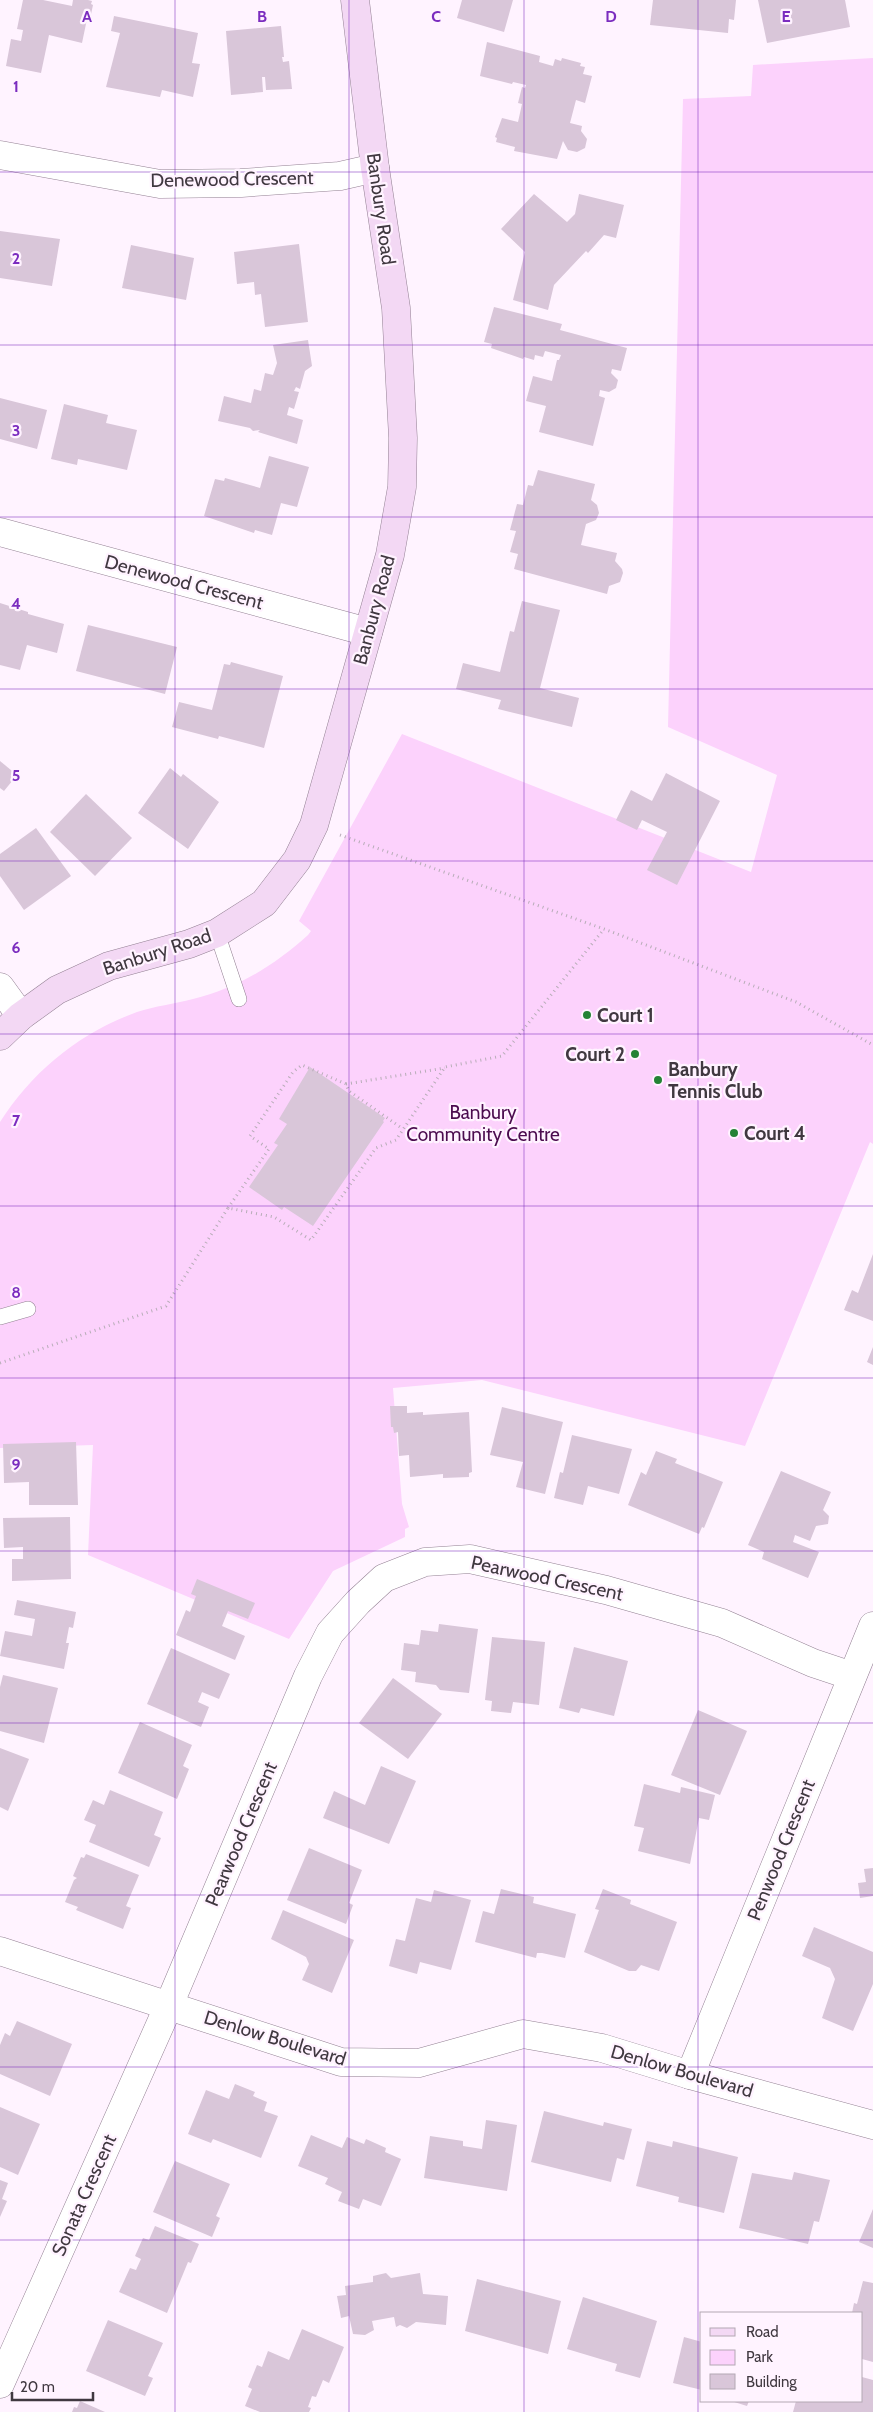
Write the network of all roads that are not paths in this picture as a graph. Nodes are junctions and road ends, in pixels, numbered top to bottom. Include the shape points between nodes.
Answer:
1 (355, 0) edge
2 (0, 154) edge
3 (375, 168) junction
4 (0, 532) edge
5 (368, 632) junction
6 (217, 933) junction
7 (0, 987) edge
8 (239, 999) dead end
9 (21, 1016) junction
10 (0, 1036) edge
11 (28, 1309) dead end
12 (0, 1318) edge
13 (873, 1626) edge
14 (852, 1676) junction
15 (0, 1951) edge
16 (168, 2005) junction
17 (690, 2075) junction
18 (873, 2125) edge
19 (0, 2384) edge

1 - 3 street, Banbury Road
2 - 3 street, Denewood Crescent via 160,184 241,183 340,176
3 - 5 street, Banbury Road via 396,308 403,448 402,487 393,536
4 - 5 street, Denewood Crescent
5 - 6 street, Banbury Road via 314,825 297,860 264,903
6 - 8 lane
6 - 9 street, Banbury Road via 109,966 57,990
7 - 9 street
9 - 10 street, Banbury Road
11 - 12 lane
13 - 14 street, Penwood Crescent
14 - 16 street, Pearwood Crescent via 813,1663 722,1623 606,1590 470,1559 426,1562 384,1578 330,1633 308,1676
14 - 17 street, Penwood Crescent
15 - 16 street, Denlow Boulevard
16 - 17 street, Denlow Boulevard via 340,2062 419,2063 523,2034 602,2048
16 - 19 street, Sonata Crescent
17 - 18 street, Denlow Boulevard

